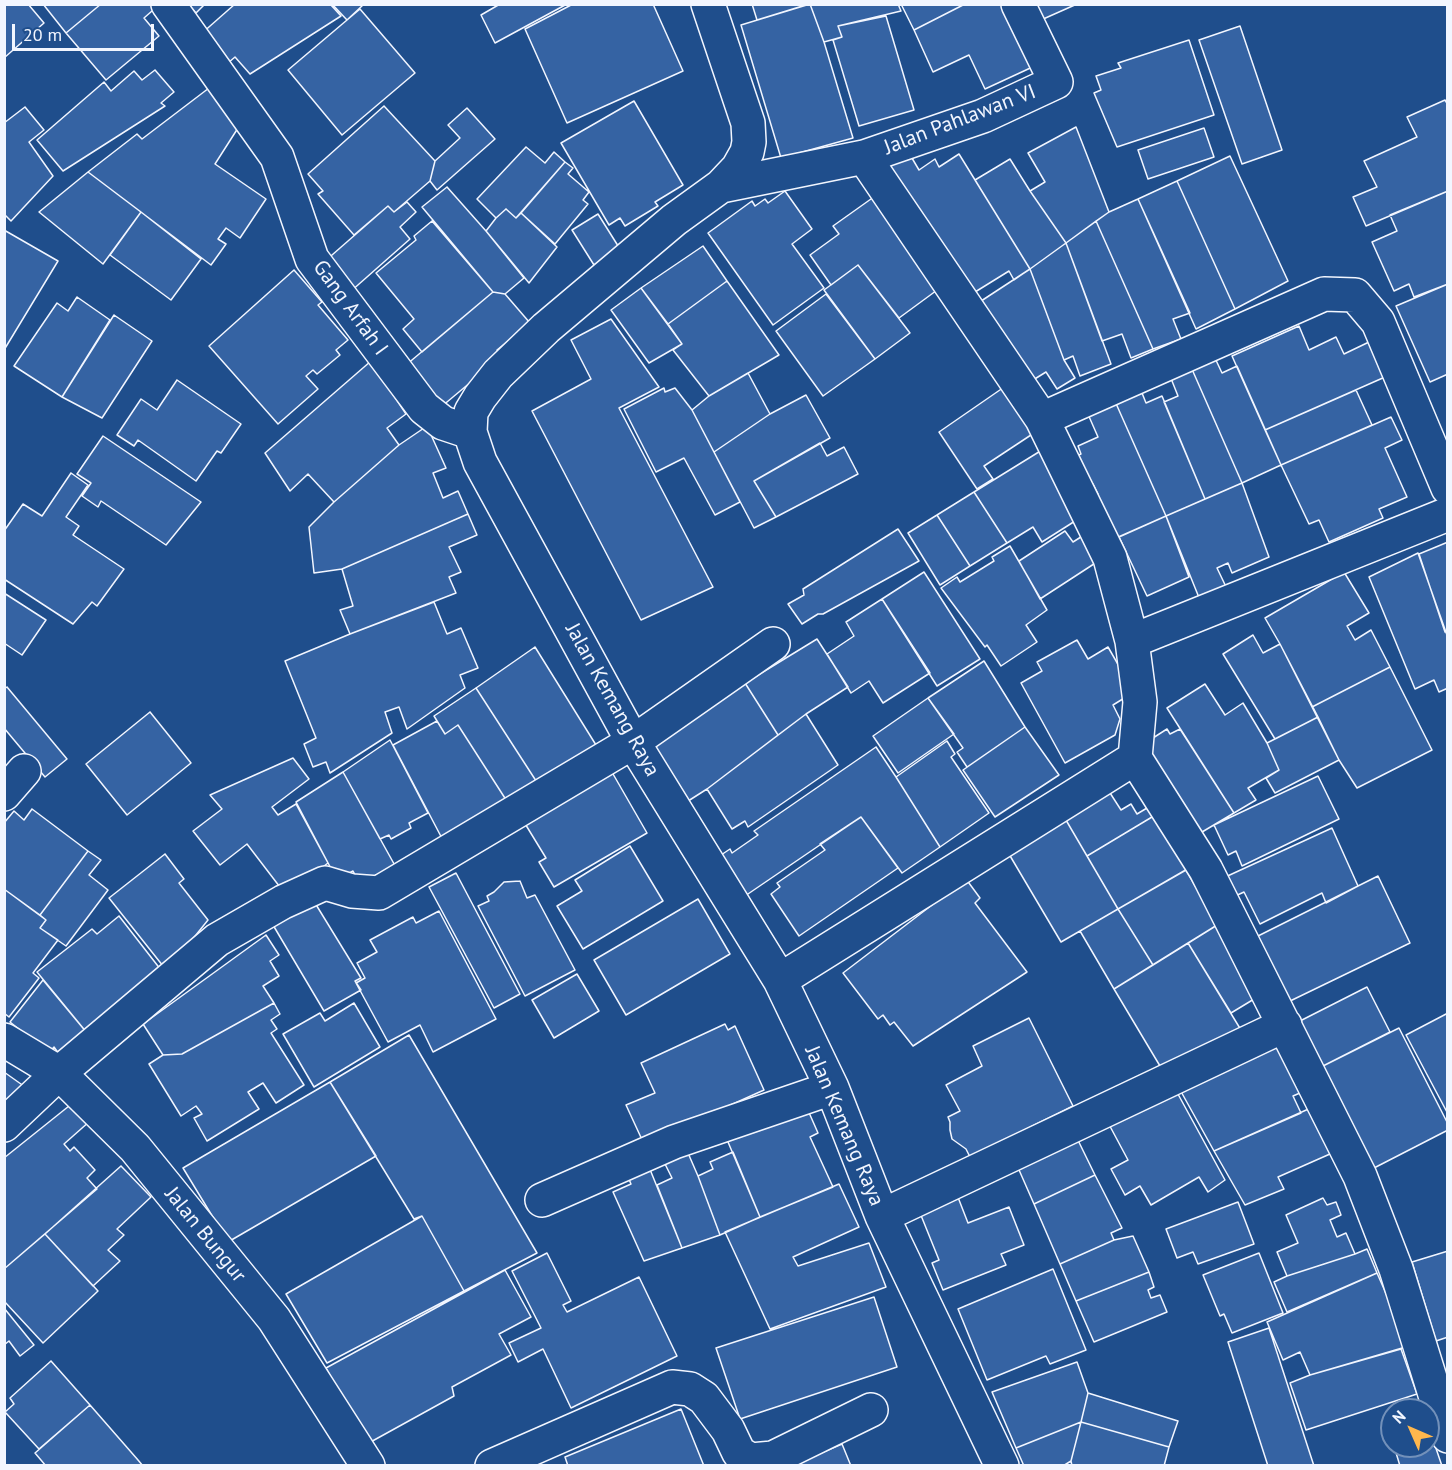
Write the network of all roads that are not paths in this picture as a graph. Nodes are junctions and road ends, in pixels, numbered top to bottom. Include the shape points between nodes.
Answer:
1 (168, 4) edge
2 (708, 4) edge
3 (1018, 4) edge
4 (864, 157) junction
5 (721, 186) junction
6 (1041, 419) junction
7 (470, 432) junction
8 (1448, 488) edge
9 (1448, 514) edge
10 (1132, 641) junction
11 (773, 644) dead end
12 (633, 742) junction
13 (1136, 758) junction
14 (780, 980) junction
15 (1285, 1025) junction
16 (4, 1040) edge
17 (59, 1073) junction
18 (832, 1088) junction
19 (4, 1125) edge
20 (542, 1200) dead end
21 (882, 1216) junction
22 (871, 1410) dead end
23 (1448, 1436) edge
24 (368, 1466) edge
25 (492, 1466) edge
26 (1002, 1466) edge

1 - 7 street, Gang Arfah I via 277,157 312,259 424,408 443,423
2 - 5 street via 748,123 747,152
3 - 4 street, Jalan Pahlawan VI via 1056,82 983,116
4 - 5 street, Jalan Pahlawan VI
4 - 6 street
5 - 7 street via 674,220 546,328 498,374 471,412
6 - 8 street via 1324,294 1355,295 1378,322
6 - 10 street via 1110,558
7 - 12 street, Jalan Kemang Raya via 480,462
9 - 10 street
10 - 13 street via 1140,702
11 - 12 street
12 - 14 street, Jalan Kemang Raya
12 - 17 street via 379,893 325,883 217,940
13 - 14 street
13 - 15 street via 1206,870
14 - 18 street, Jalan Kemang Raya
15 - 21 street
15 - 23 street via 1360,1176 1396,1269
16 - 17 street, Jalan Bungur
17 - 19 street
17 - 24 street, Jalan Bungur via 135,1148 273,1319
18 - 20 street via 674,1142
18 - 21 street, Jalan Kemang Raya
21 - 26 street, Jalan Kemang Raya
22 - 25 street via 773,1458 751,1460 739,1453 728,1430 704,1398 690,1389 672,1387

